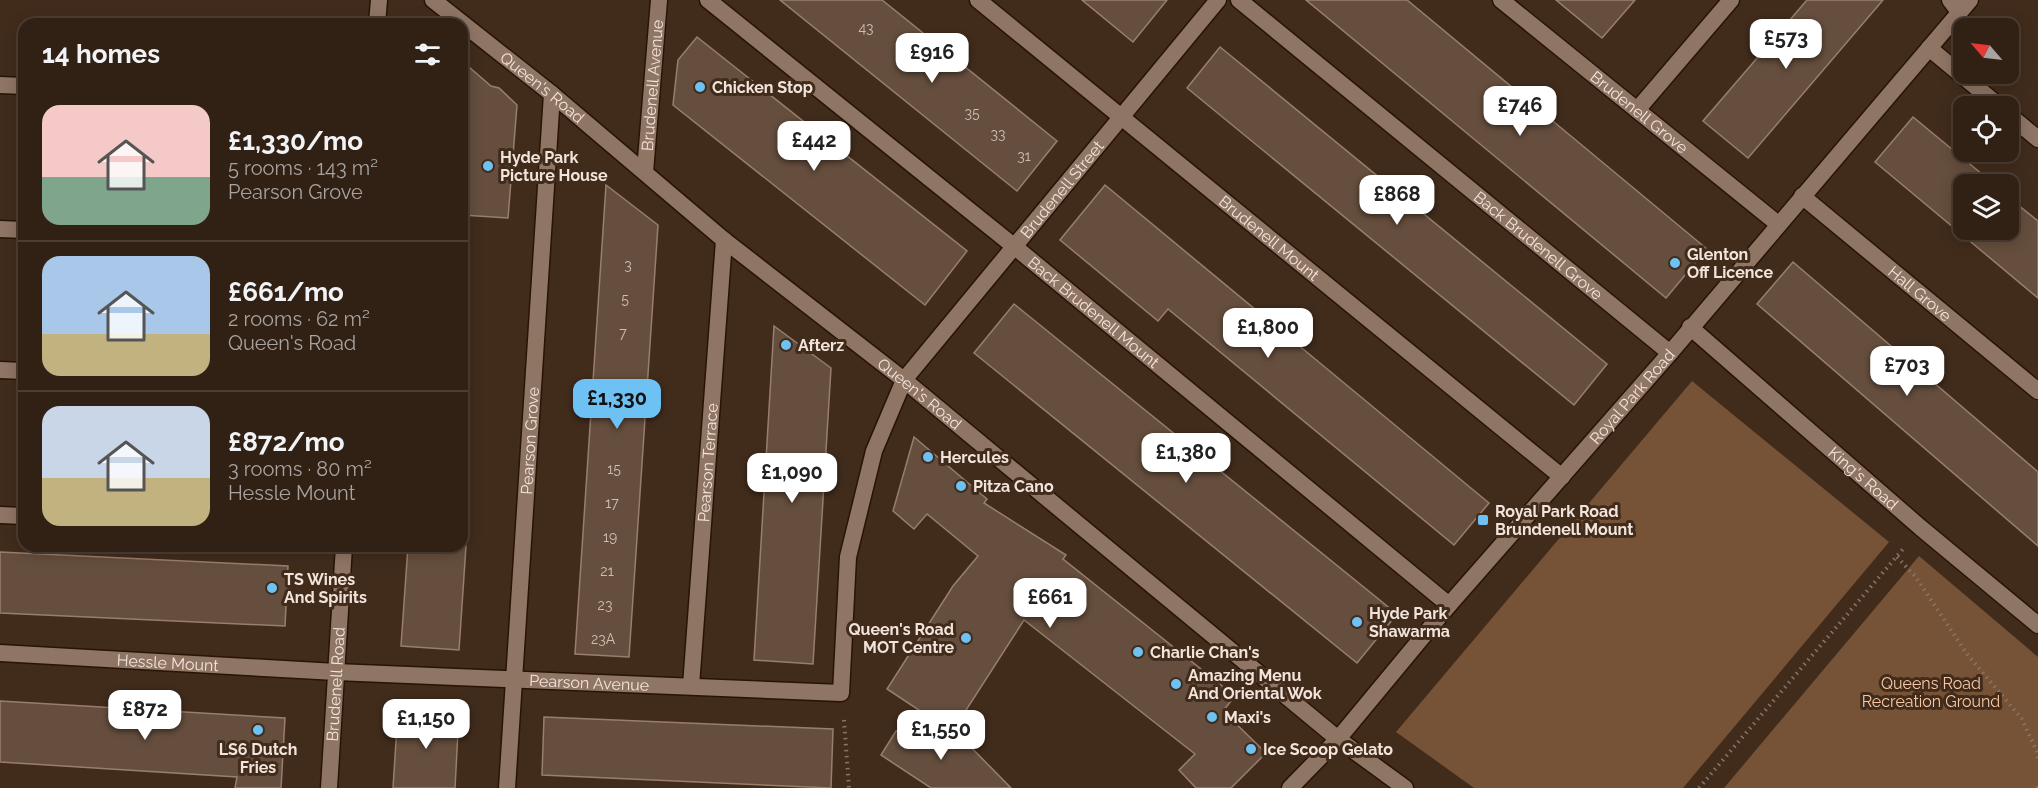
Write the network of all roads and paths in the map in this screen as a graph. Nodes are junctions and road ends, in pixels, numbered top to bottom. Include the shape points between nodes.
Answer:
1 (379, 0) edge
2 (433, 0) edge
3 (659, 0) edge
4 (708, 0) edge
5 (978, 0) edge
6 (1218, 0) edge
7 (1239, 0) edge
8 (1501, 0) edge
9 (1731, 0) edge
10 (1960, 4) edge
11 (378, 18) edge
12 (456, 18) edge
13 (468, 28) edge
14 (1929, 48) junction
15 (0, 85) edge
16 (18, 86) edge
17 (552, 94) junction
18 (1987, 96) edge
19 (1637, 110) junction
20 (1121, 118) junction
21 (2019, 123) edge
22 (2038, 139) edge
23 (645, 172) junction
24 (1802, 196) junction
25 (1778, 224) junction
26 (0, 228) edge
27 (18, 230) edge
28 (724, 240) junction
29 (1015, 247) junction
30 (1690, 327) junction
31 (1670, 352) junction
32 (0, 370) edge
33 (18, 371) edge
34 (904, 380) junction
35 (2038, 391) edge
36 (1562, 477) junction
37 (0, 515) edge
38 (18, 516) edge
39 (1921, 528) junction
40 (344, 552) edge
41 (1897, 557) junction
42 (1449, 605) junction
43 (2038, 626) edge
44 (0, 653) edge
45 (336, 672) junction
46 (514, 679) junction
47 (691, 686) junction
48 (842, 693) junction
49 (1338, 739) junction
50 (2038, 761) edge
51 (329, 788) edge
52 (507, 788) edge
53 (849, 788) edge
54 (1290, 788) edge
55 (1406, 788) edge
56 (1699, 788) edge

1 - 11 street
2 - 12 street, Queen's Road
3 - 23 street, Brudenell Avenue
4 - 29 street, Back Brudenell Mount
5 - 20 street, Brudenell Mount
6 - 20 street, Brudenell Street
7 - 31 street, Back Brudenell Grove
8 - 19 street, Brudenell Grove
9 - 19 street
10 - 14 street, Royal Park Road
13 - 17 street, Queen's Road
14 - 18 street
14 - 24 street, Royal Park Road
15 - 16 street
17 - 23 street, Queen's Road
17 - 46 street, Pearson Grove
19 - 25 street, Brudenell Grove
20 - 29 street, Brudenell Street
20 - 36 street, Brudenell Mount
21 - 22 street
23 - 28 street, Queen's Road
24 - 25 street, Royal Park Road
24 - 35 street, Hall Grove
25 - 30 street, Royal Park Road
26 - 27 street
28 - 34 street, Queen's Road
28 - 47 street, Pearson Terrace
29 - 34 street, Brudenell Street
29 - 42 street, Back Brudenell Mount
30 - 31 street, Royal Park Road
30 - 39 street, King's Road
31 - 36 street, Royal Park Road
32 - 33 street
34 - 48 street, Brudenell Street via 874,451 848,557
34 - 49 street, Queen's Road
36 - 42 street, Royal Park Road
37 - 38 street
39 - 41 path
39 - 43 street, King's Road
40 - 45 street, Brudenell Road
41 - 50 path via 1915,576 1967,654 2022,719
41 - 56 path
42 - 49 street, Royal Park Road
44 - 45 street, Hessle Mount
45 - 46 street, Pearson Avenue
45 - 51 street, Brudenell Road
46 - 47 street, Pearson Avenue
46 - 52 street, Pearson Grove
47 - 48 street, Pearson Avenue
48 - 53 path
49 - 54 street, Royal Park Road
49 - 55 street, Queen's Road

